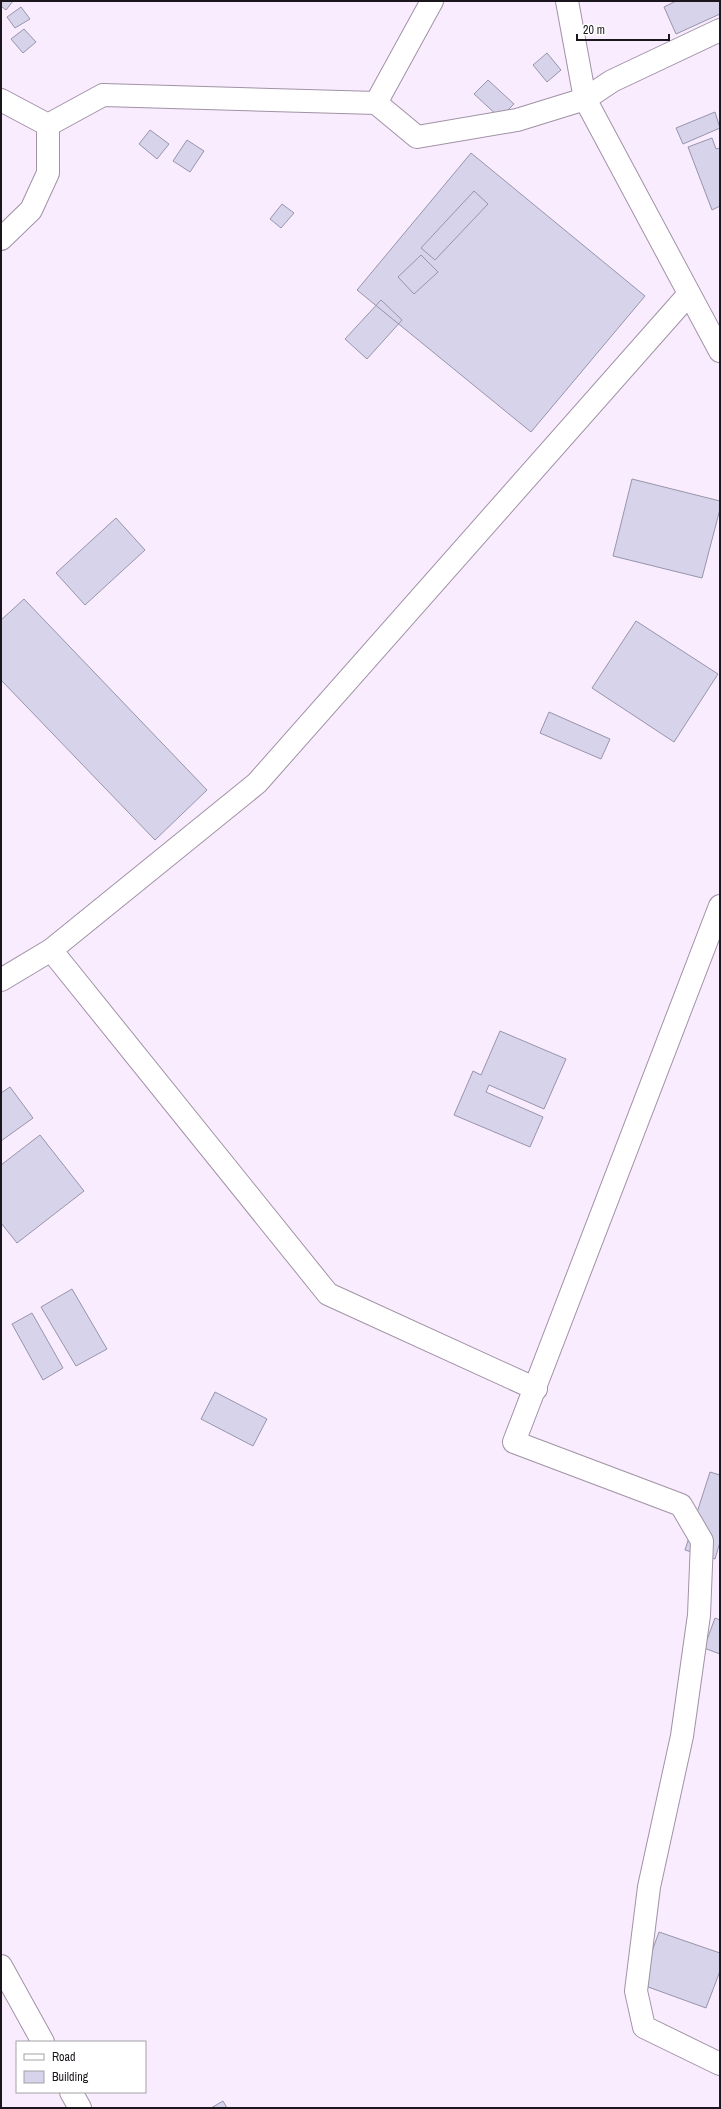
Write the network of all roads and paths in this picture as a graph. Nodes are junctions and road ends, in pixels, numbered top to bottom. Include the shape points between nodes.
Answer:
1 (432, 1) edge
2 (567, 1) edge
3 (720, 30) edge
4 (585, 99) junction
5 (1, 100) edge
6 (376, 103) junction
7 (48, 125) junction
8 (1, 239) edge
9 (689, 294) junction
10 (720, 351) edge
11 (720, 906) edge
12 (51, 950) junction
13 (1, 980) edge
14 (536, 1389) junction
15 (1, 1966) edge
16 (42, 2041) edge
17 (720, 2064) edge
18 (72, 2093) edge
19 (80, 2108) edge

1 - 6 street
2 - 4 street
3 - 4 street via 612,81
4 - 6 street via 517,120 417,137
4 - 9 street
5 - 7 street
6 - 7 street via 104,95
7 - 8 street via 48,173 31,210
9 - 10 street
9 - 12 street via 257,783
11 - 14 street
12 - 13 street
12 - 14 street via 328,1294
14 - 17 street via 514,1442 681,1505 702,1541 699,1615 682,1736 649,1887 636,1991 644,2027
15 - 16 street
18 - 19 street

